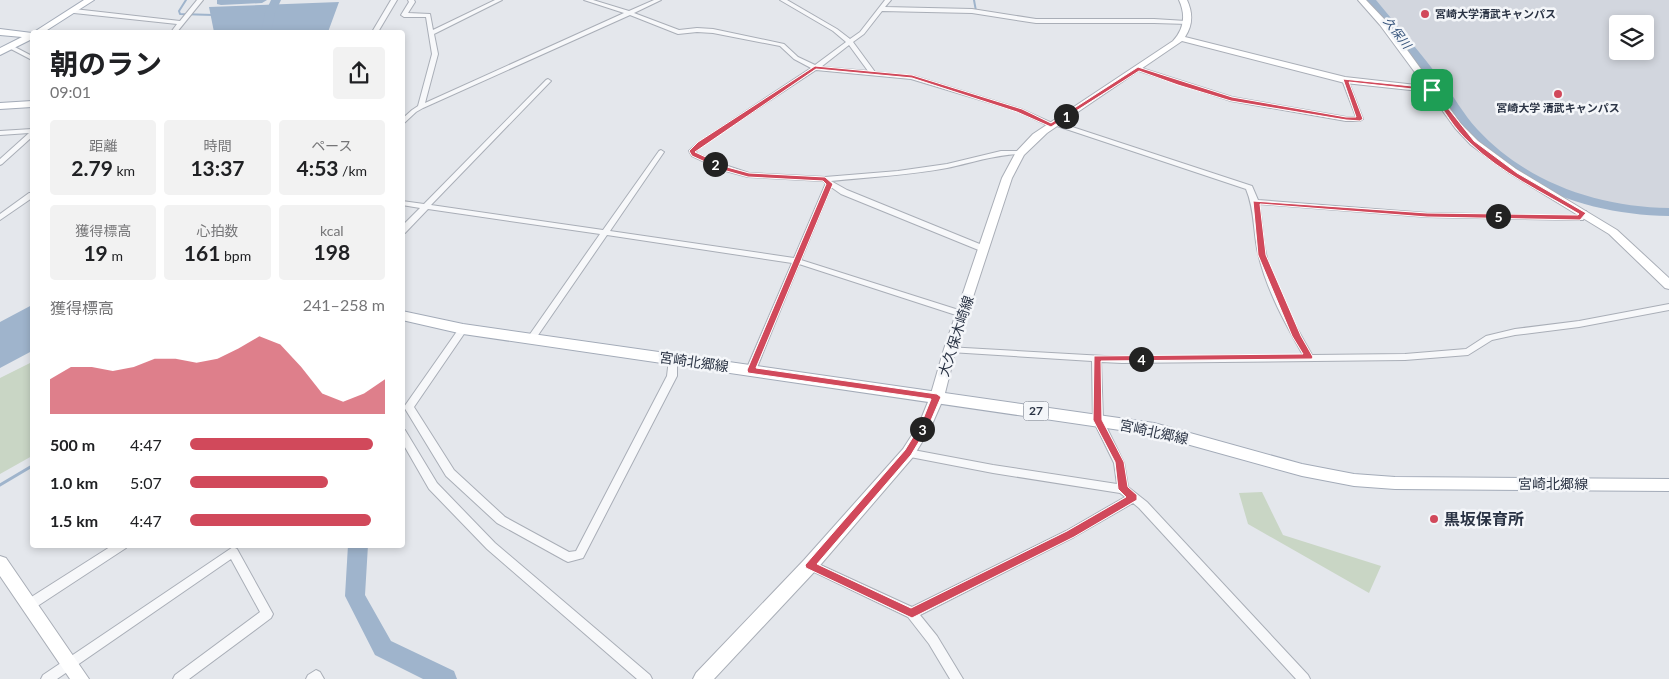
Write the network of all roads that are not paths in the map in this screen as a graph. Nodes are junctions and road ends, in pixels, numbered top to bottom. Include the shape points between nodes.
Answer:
1 (90, 0) edge
2 (200, 0) edge
3 (394, 0) edge
4 (411, 0) edge
5 (498, 0) edge
6 (587, 0) edge
7 (658, 0) edge
8 (784, 0) edge
9 (888, 0) edge
10 (1183, 0) edge
11 (1362, 0) edge
12 (882, 9) junction
13 (74, 12) junction
14 (630, 13) junction
15 (182, 23) junction
16 (1186, 23) junction
17 (42, 30) edge
18 (176, 30) edge
19 (376, 30) edge
20 (0, 32) edge
21 (432, 33) junction
22 (30, 36) edge
23 (30, 37) edge
24 (1181, 38) junction
25 (850, 42) junction
26 (11, 47) junction
27 (0, 52) edge
28 (30, 57) edge
29 (815, 68) junction
30 (1138, 69) junction
31 (872, 72) junction
32 (1346, 80) junction
33 (548, 81) dead end
34 (1432, 90) junction
35 (30, 104) edge
36 (0, 106) edge
37 (421, 107) junction
38 (405, 120) edge
39 (1053, 124) junction
40 (0, 133) edge
41 (30, 133) edge
42 (30, 135) edge
43 (661, 152) dead end
44 (1020, 152) junction
45 (0, 163) edge
46 (827, 182) junction
47 (30, 196) edge
48 (1256, 202) junction
49 (405, 203) edge
50 (426, 206) junction
51 (1583, 213) junction
52 (0, 218) edge
53 (405, 228) edge
54 (605, 232) junction
55 (984, 249) junction
56 (797, 261) junction
57 (1669, 285) edge
58 (1669, 307) edge
59 (962, 314) junction
60 (405, 315) edge
61 (463, 329) junction
62 (531, 339) junction
63 (950, 349) junction
64 (1309, 357) junction
65 (1096, 358) junction
66 (673, 359) junction
67 (751, 370) junction
68 (937, 397) junction
69 (1098, 420) junction
70 (405, 438) edge
71 (908, 453) junction
72 (1669, 485) edge
73 (1123, 489) junction
74 (1134, 497) junction
75 (117, 548) edge
76 (0, 563) edge
77 (810, 565) junction
78 (29, 605) junction
79 (912, 613) junction
80 (70, 663) junction
81 (47, 679) edge
82 (80, 679) edge
83 (179, 679) edge
84 (312, 679) edge
85 (318, 679) edge
86 (646, 679) edge
87 (702, 679) edge
88 (957, 679) edge
89 (1304, 679) edge

1 - 13 main road
2 - 15 street
3 - 19 street
4 - 21 street via 404,15 428,15
5 - 21 street
6 - 14 street
7 - 14 street
8 - 25 street via 836,30
9 - 12 street
10 - 16 main road via 1188,12
11 - 34 main road
12 - 16 street via 972,11 1036,21
12 - 25 street
13 - 15 street
13 - 17 main road
14 - 29 street via 678,32 713,31 782,45 796,58
14 - 37 street
15 - 18 street
16 - 24 main road
20 - 22 main road
21 - 37 street via 434,61
23 - 26 main road
24 - 30 main road, 大久保木崎線
24 - 32 main road
25 - 29 street
25 - 31 street
26 - 27 main road
26 - 28 street
29 - 31 street
29 - 46 street via 692,151 694,155 717,165 748,175
30 - 32 street via 1231,99 1360,119
30 - 39 main road, 大久保木崎線
31 - 39 street via 912,77 1019,110
32 - 34 main road
33 - 50 street
34 - 51 main road via 1458,126 1492,159
35 - 36 main road
37 - 38 street
39 - 44 main road, 大久保木崎線
39 - 48 street via 1249,188
40 - 41 street
42 - 45 street
43 - 54 street
44 - 46 street
44 - 55 main road, 大久保木崎線 via 1007,178
46 - 55 street
46 - 56 street
47 - 52 street
48 - 51 street via 1427,215 1580,218
48 - 64 street via 1262,255 1296,336
49 - 50 street
50 - 53 street
50 - 54 street
51 - 57 main road via 1630,246
54 - 56 street
54 - 62 street
55 - 59 main road, 大久保木崎線
56 - 59 street
56 - 67 street
58 - 64 street via 1515,332 1489,338 1468,352 1405,357
59 - 63 main road, 大久保木崎線
60 - 61 main road, 宮崎北郷線 / 27
61 - 62 main road, 宮崎北郷線 / 27
61 - 66 street via 409,407 450,473 501,520 568,557 579,554 672,376
62 - 66 main road, 宮崎北郷線 / 27
63 - 65 street
63 - 68 main road, 大久保木崎線
64 - 65 street
65 - 69 street
66 - 67 main road, 宮崎北郷線 / 27
67 - 68 main road, 宮崎北郷線 / 27
68 - 69 main road, 宮崎北郷線 / 27
68 - 71 main road, 大久保木崎線
69 - 72 main road, 宮崎北郷線 / 27 via 1154,429 1302,470 1354,480
69 - 73 street via 1119,462
70 - 86 street via 433,486 491,546
71 - 73 street
71 - 77 main road, 大久保木崎線
73 - 74 street
74 - 79 street via 1070,534
74 - 89 street
75 - 78 street
76 - 78 main road
77 - 79 street
77 - 87 main road, 大久保木崎線
78 - 80 main road
79 - 88 street
80 - 81 street
80 - 82 main road
80 - 83 street via 233,552 267,614
84 - 85 street via 316,676

